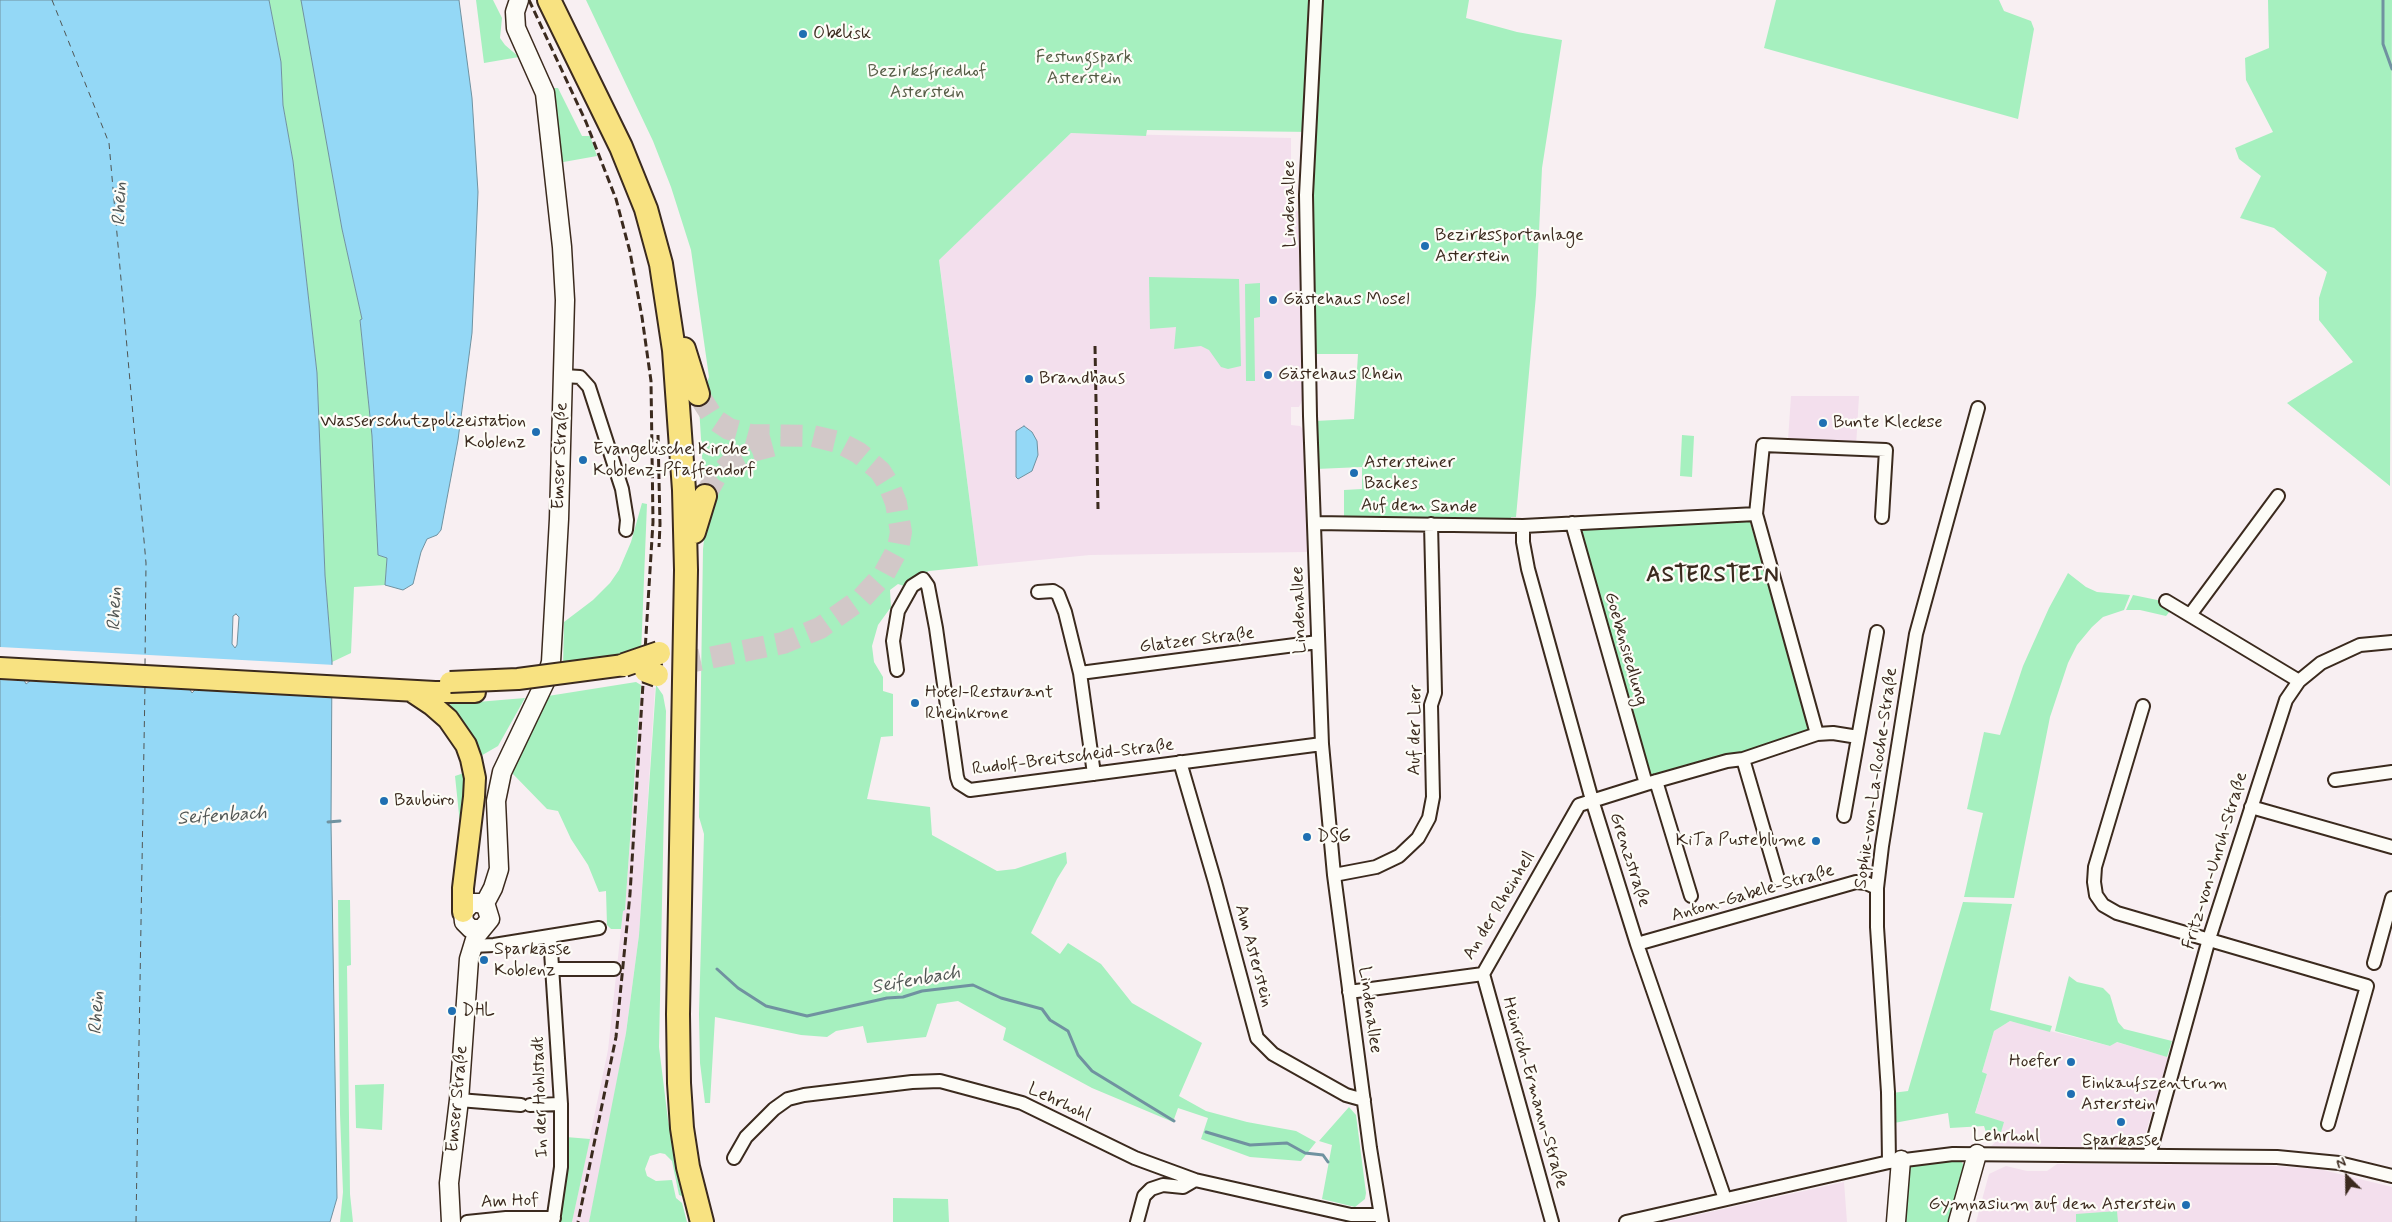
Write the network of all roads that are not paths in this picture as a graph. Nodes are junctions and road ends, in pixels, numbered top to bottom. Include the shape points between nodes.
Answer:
1 (519, 0) edge
2 (549, 0) edge
3 (565, 0) edge
4 (1316, 0) edge
5 (627, 162) junction
6 (680, 335) junction
7 (564, 376) junction
8 (698, 394) tunnel mouth
9 (1978, 408) dead end
10 (705, 496) tunnel mouth
11 (2278, 496) dead end
12 (1756, 514) junction
13 (1882, 516) dead end
14 (1314, 523) junction
15 (1572, 523) junction
16 (1431, 524) junction
17 (1522, 526) junction
18 (626, 530) dead end
19 (694, 532) junction
20 (1038, 592) dead end
21 (2166, 602) dead end
22 (2190, 615) junction
23 (1877, 632) dead end
24 (1318, 642) junction
25 (2392, 642) edge
26 (0, 660) edge
27 (662, 664) junction
28 (624, 665) joint
29 (0, 668) edge
30 (897, 670) dead end
31 (1080, 673) junction
32 (2299, 681) junction
33 (375, 683) junction
34 (409, 690) junction
35 (2142, 706) dead end
36 (1816, 734) junction
37 (1858, 737) junction
38 (1322, 744) junction
39 (1743, 759) junction
40 (1180, 762) junction
41 (2392, 772) edge
42 (1094, 774) junction
43 (2335, 780) dead end
44 (1651, 783) junction
45 (1592, 800) junction
46 (2251, 807) junction
47 (1844, 816) dead end
48 (2392, 847) edge
49 (1334, 875) junction
50 (1778, 879) dead end
51 (1877, 888) junction
52 (1691, 896) dead end
53 (2392, 898) edge
54 (484, 905) junction
55 (599, 928) dead end
56 (472, 929) junction
57 (550, 936) junction
58 (2209, 939) junction
59 (1637, 944) junction
60 (2374, 962) dead end
61 (552, 969) junction
62 (614, 969) dead end
63 (1483, 974) junction
64 (1349, 992) junction
65 (459, 1100) junction
66 (1364, 1100) junction
67 (561, 1104) junction
68 (2328, 1124) dead end
69 (1977, 1154) junction
70 (2149, 1156) junction
71 (734, 1158) dead end
72 (1895, 1161) junction
73 (688, 1167) junction
74 (2392, 1176) edge
75 (1195, 1180) junction
76 (1725, 1199) junction
77 (1381, 1219) edge
78 (553, 1220) edge
79 (452, 1222) edge
80 (467, 1222) edge
81 (702, 1222) edge
82 (715, 1222) edge
83 (1137, 1222) edge
84 (1552, 1222) edge
85 (1626, 1222) edge
86 (1896, 1222) edge
87 (1958, 1222) edge

1 - 7 street, Emser Straße via 515,12 516,28 545,93 565,300
2 - 5 highway
3 - 6 highway via 626,127 651,191 669,262
4 - 14 street, Lindenallee via 1306,194
5 - 27 highway via 646,238 657,302 673,455 675,625
5 - 73 highway via 650,223 665,289 678,391 686,570 678,1014 680,1106
6 - 8 highway
6 - 19 highway via 690,433
7 - 18 street via 580,377 589,387 622,489
7 - 54 street, Emser Straße via 551,662 545,682 502,772 496,801 499,870
9 - 51 street, Sophie-von-La-Roche-Straße via 1914,643
10 - 19 highway
11 - 22 street
12 - 13 street via 1763,445 1886,450
12 - 15 street
12 - 36 street
14 - 16 street, Auf dem Sande
14 - 24 street, Lindenallee
15 - 17 street
15 - 44 street, Goebensiedlung
16 - 17 street, Auf dem Sande
16 - 49 street, Auf der Lier via 1435,693 1431,705 1433,797 1429,818 1418,838 1399,856 1376,867
17 - 45 street, Grenzstraße via 1528,569
19 - 82 highway via 686,1055 693,1124
20 - 31 street via 1053,591 1062,601
21 - 22 street
22 - 32 street
23 - 37 street
24 - 31 street, Glatzer Straße
24 - 38 street, Lindenallee
25 - 32 street, Fritz-von-Unruh-Straße via 2376,642 2344,650
26 - 33 main road
27 - 28 highway, bridge
27 - 34 main road via 548,687 476,692
27 - 73 highway via 674,706 668,920 669,1050 674,1111
28 - 33 main road, bridge via 518,679
29 - 33 main road
30 - 42 street, Rudolf-Breitscheid-Straße via 893,641 898,612 912,586 923,579 930,597 960,784 970,790
31 - 42 street
32 - 46 street, Fritz-von-Unruh-Straße via 2279,717
33 - 34 main road
34 - 56 main road via 448,720 466,745 473,768 463,888
35 - 58 street via 2095,867 2096,895 2103,905 2117,914
36 - 37 street
36 - 39 street
37 - 47 street
38 - 40 street, Rudolf-Breitscheid-Straße
38 - 49 street, Lindenallee
39 - 44 street
39 - 50 street, Anton-Gabele-Straße
40 - 42 street, Rudolf-Breitscheid-Straße
40 - 66 street, Am Asterstein via 1257,1038 1273,1054 1346,1096
41 - 43 street
44 - 45 street
44 - 52 street, Goebensiedlung
45 - 59 street, Grenzstraße
45 - 63 street, An der Rheinhell via 1579,805
46 - 48 street
46 - 58 street, Fritz-von-Unruh-Straße
49 - 64 street, Lindenallee
51 - 59 street, Anton-Gabele-Straße via 1856,882
51 - 72 street, Sophie-von-La-Roche-Straße via 1877,928
53 - 60 street
54 - 56 street, Emser Straße via 490,918
54 - 56 street via 472,903
55 - 57 street
56 - 57 street via 494,946
56 - 65 street, Emser Straße
57 - 61 street, In der Hohlstadt
58 - 68 street via 2367,986
58 - 70 street, Fritz-von-Unruh-Straße
59 - 76 street, Grenzstraße
61 - 62 street
61 - 67 street, In der Hohlstadt
63 - 64 street, An der Rheinhell
63 - 84 street, Heinrich-Ermann-Straße
64 - 66 street, Lindenallee
65 - 67 street
65 - 79 street, Emser Straße via 449,1183
66 - 77 street, Lindenallee
67 - 78 street, In der Hohlstadt via 562,1167
69 - 70 street, Lehrhohl
69 - 72 street, Lehrhohl
69 - 87 street
70 - 74 street, Lehrhohl via 2318,1160
71 - 75 street, Lehrhohl via 746,1137 788,1099 934,1081 1022,1103 1135,1158
72 - 76 street, Lehrhohl
72 - 86 street
73 - 81 highway
75 - 77 street, Lehrhohl
75 - 83 street via 1183,1187 1163,1185 1152,1189 1144,1196
76 - 85 street, Lehrhohl
78 - 80 street, Am Hof via 506,1218

